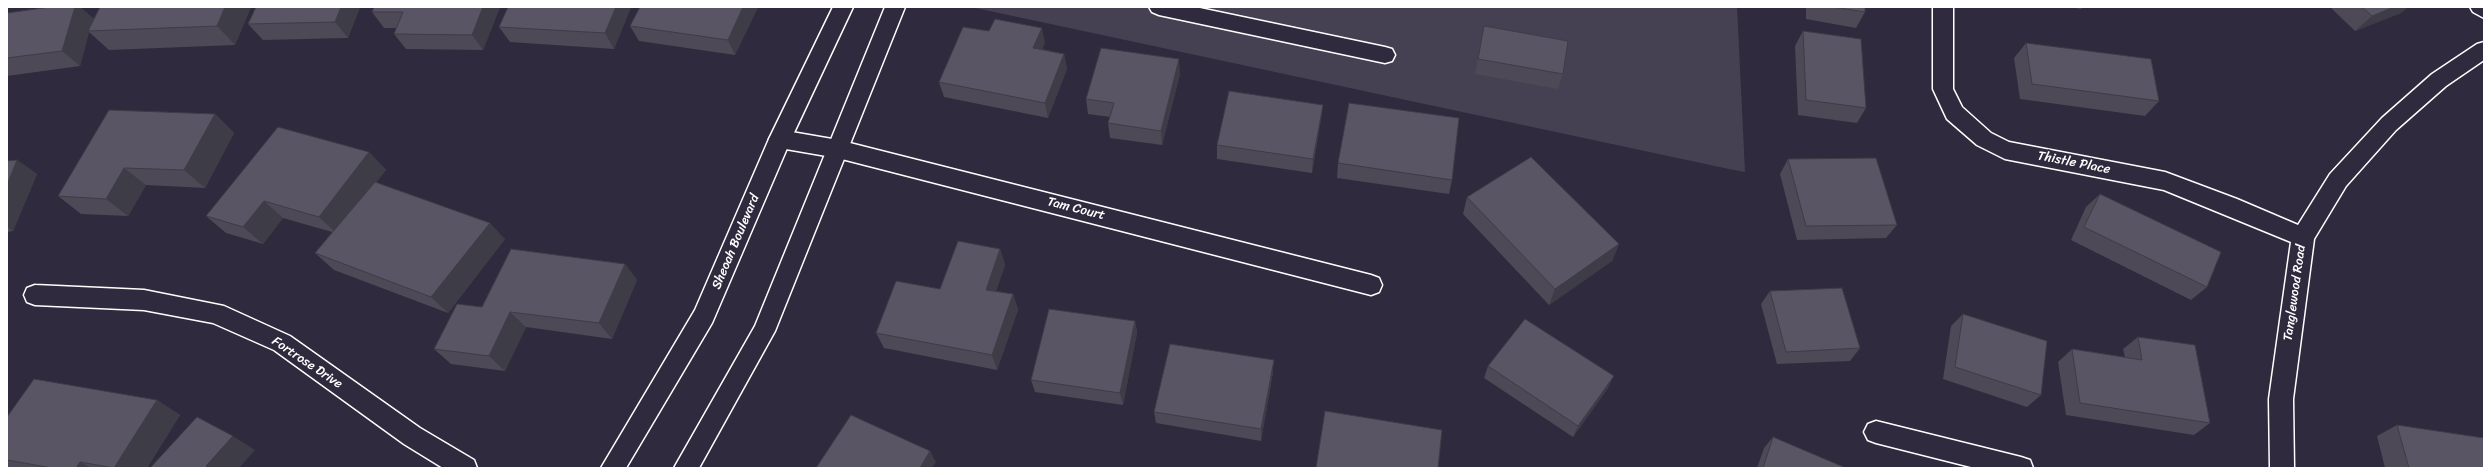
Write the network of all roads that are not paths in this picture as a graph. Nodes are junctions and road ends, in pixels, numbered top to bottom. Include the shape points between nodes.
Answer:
1 (843, 7) edge
2 (895, 7) edge
3 (1159, 7) edge
4 (1943, 7) edge
5 (2480, 7) edge
6 (2484, 10) edge
7 (2484, 50) edge
8 (1385, 55) dead end
9 (780, 139) junction
10 (838, 149) junction
11 (2303, 237) junction
12 (1371, 285) dead end
13 (34, 295) dead end
14 (1876, 432) dead end
15 (465, 468) edge
16 (613, 468) edge
17 (686, 468) edge
18 (2021, 468) edge
19 (2282, 468) edge

1 - 9 street, Sheoah Boulevard
2 - 10 street
3 - 8 street
4 - 11 street, Thistle Place via 1943,89 1954,113 1984,139 2005,150 2165,181
5 - 6 street
7 - 11 street, Tanglewood Road via 2439,80 2389,124 2338,180
9 - 10 street, Tam Court
9 - 16 street, Sheoah Boulevard via 704,316
10 - 12 street, Tam Court
10 - 17 street via 764,331
11 - 19 street, Tanglewood Road via 2281,399
13 - 15 street, Fortrose Drive via 144,300 216,313 282,343 412,436
14 - 18 street

